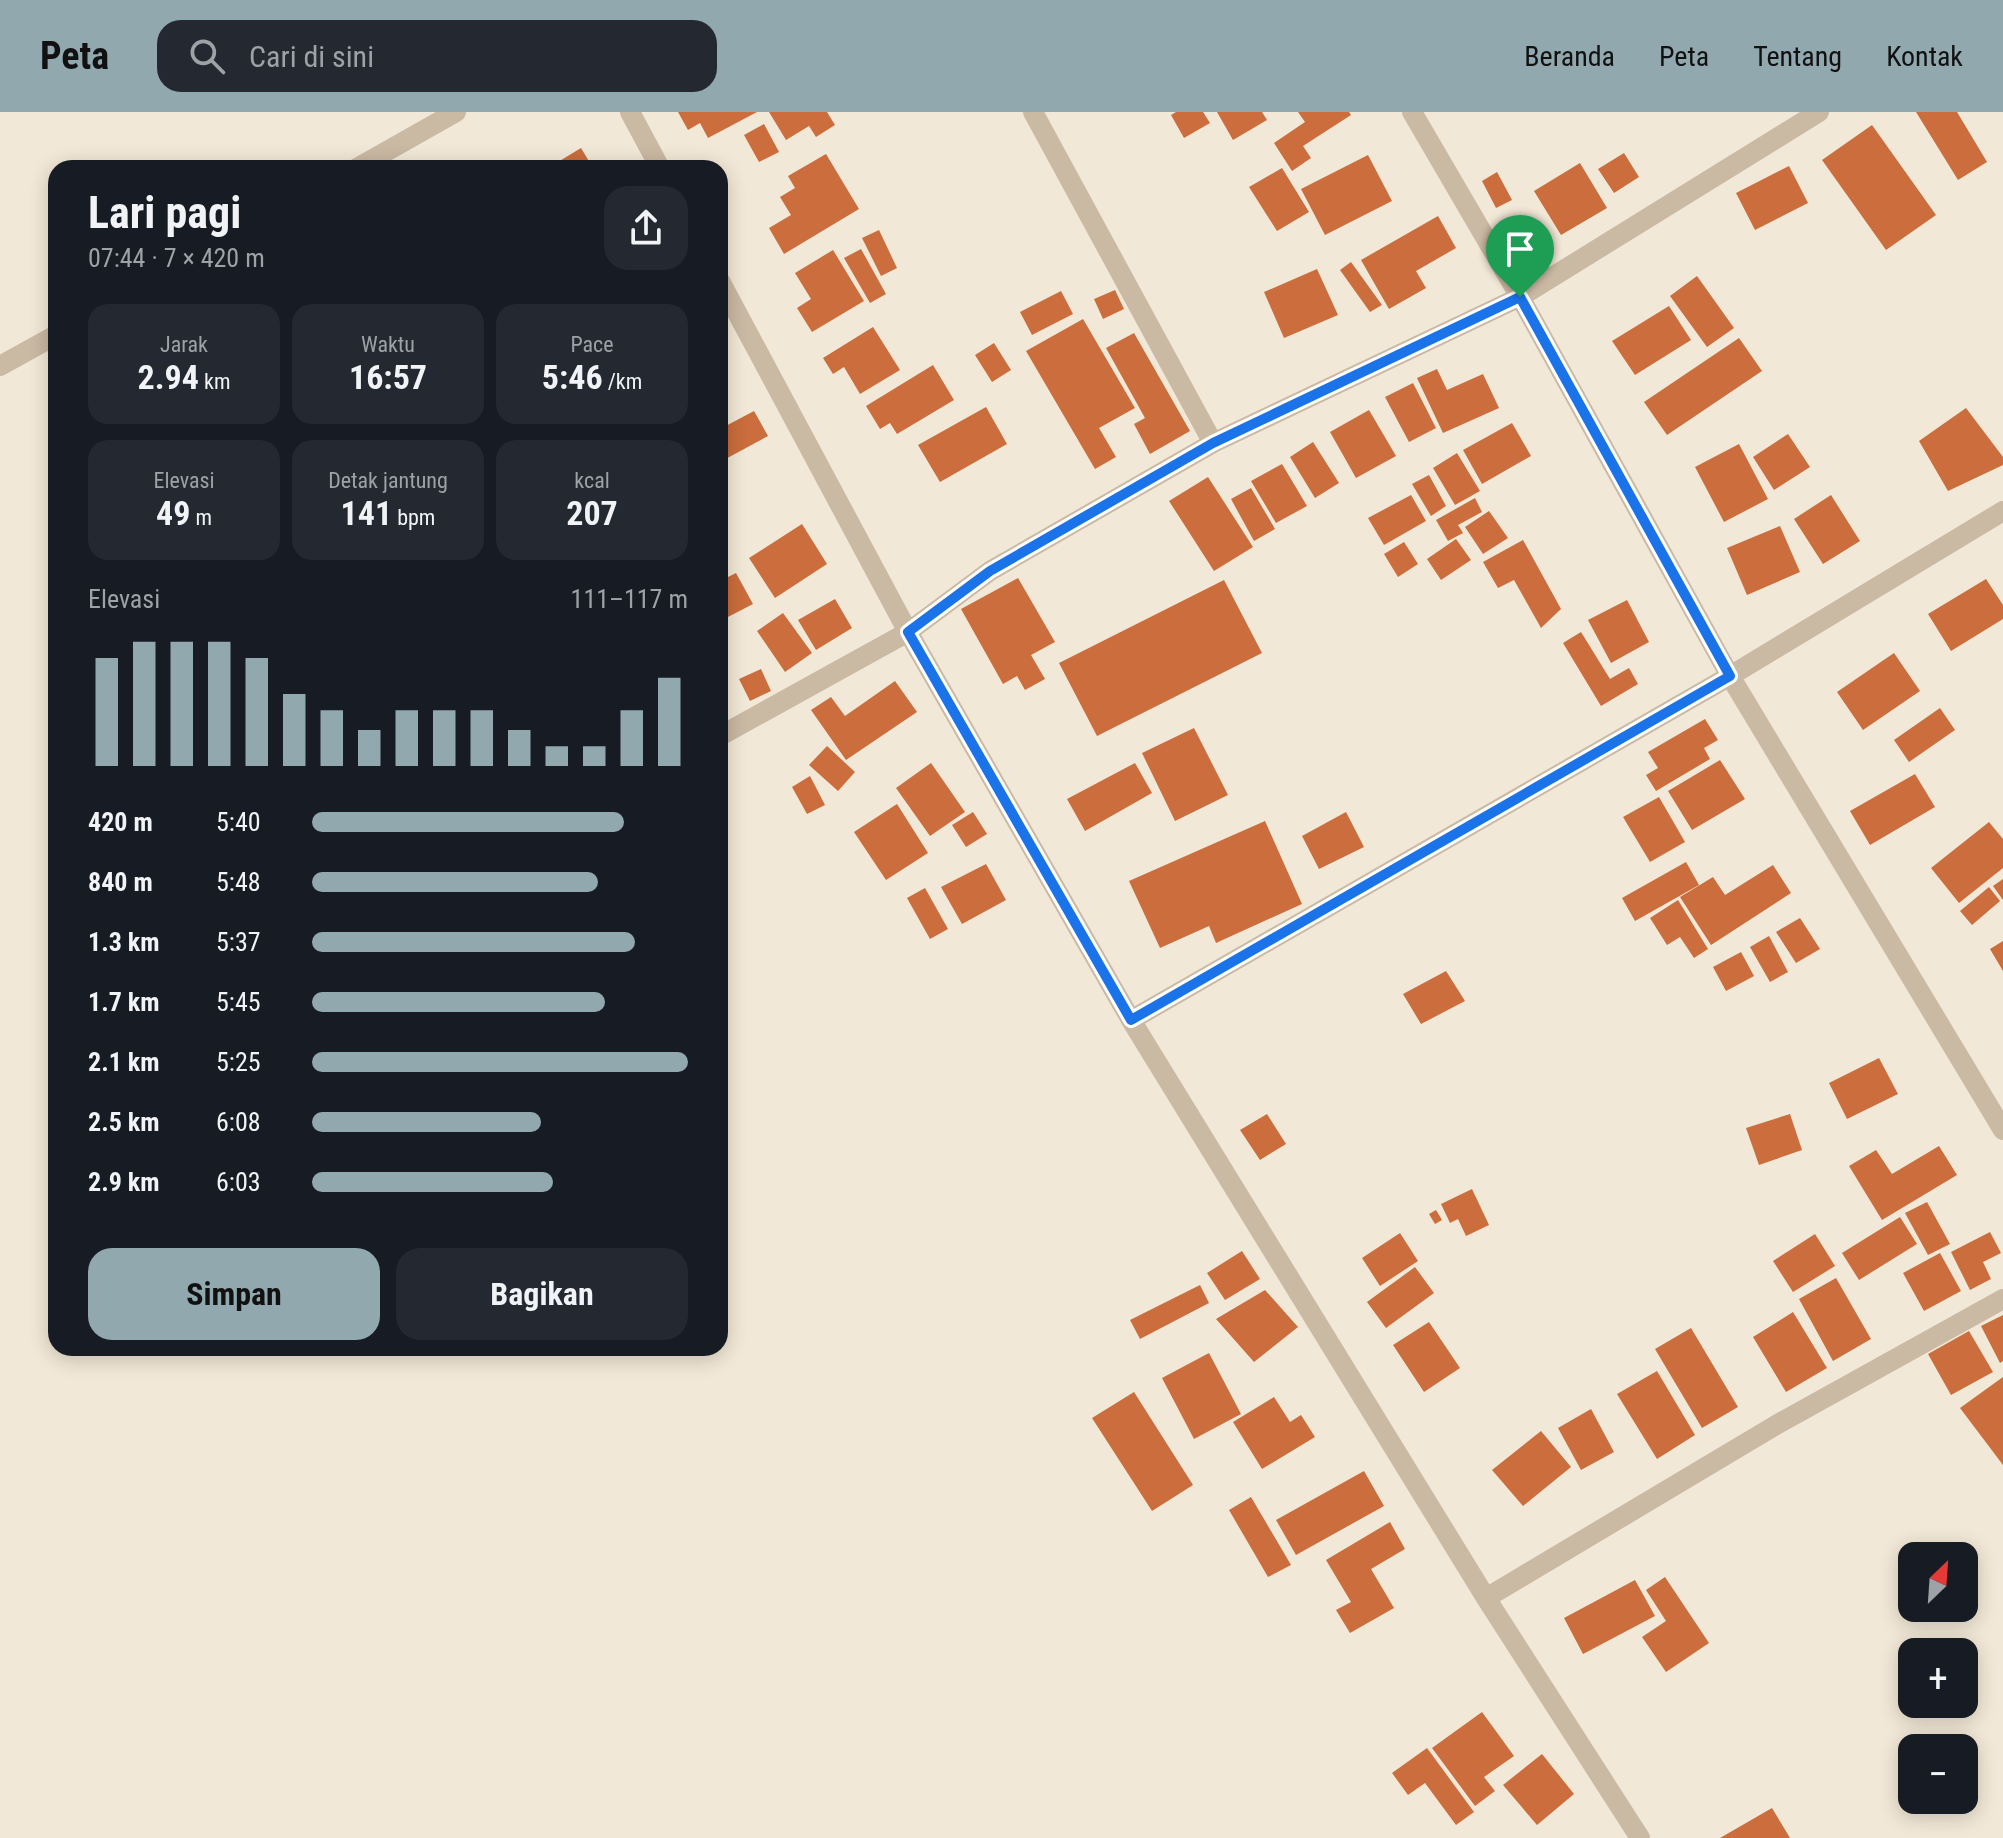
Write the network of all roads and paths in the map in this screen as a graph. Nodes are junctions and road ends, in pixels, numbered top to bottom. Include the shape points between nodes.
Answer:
1 (456, 112) edge
2 (630, 112) edge
3 (1033, 112) edge
4 (1412, 112) edge
5 (1819, 112) edge
6 (371, 160) edge
7 (656, 160) edge
8 (728, 296) edge
9 (1520, 297) junction
10 (48, 339) edge
11 (0, 366) edge
12 (1213, 443) junction
13 (2003, 511) edge
14 (908, 632) junction
15 (1730, 676) junction
16 (728, 732) edge
17 (1131, 1020) junction
18 (2003, 1130) edge
19 (2003, 1299) edge
20 (1486, 1598) junction
21 (1640, 1838) edge

1 - 6 street
2 - 7 street
3 - 12 street
4 - 9 street
5 - 9 street
8 - 14 street
9 - 12 street
9 - 15 street
10 - 11 street
12 - 14 street via 990,571
13 - 15 street
14 - 16 street
14 - 17 street
15 - 17 street
15 - 18 street
17 - 20 street
19 - 20 street via 1776,1425
20 - 21 street

